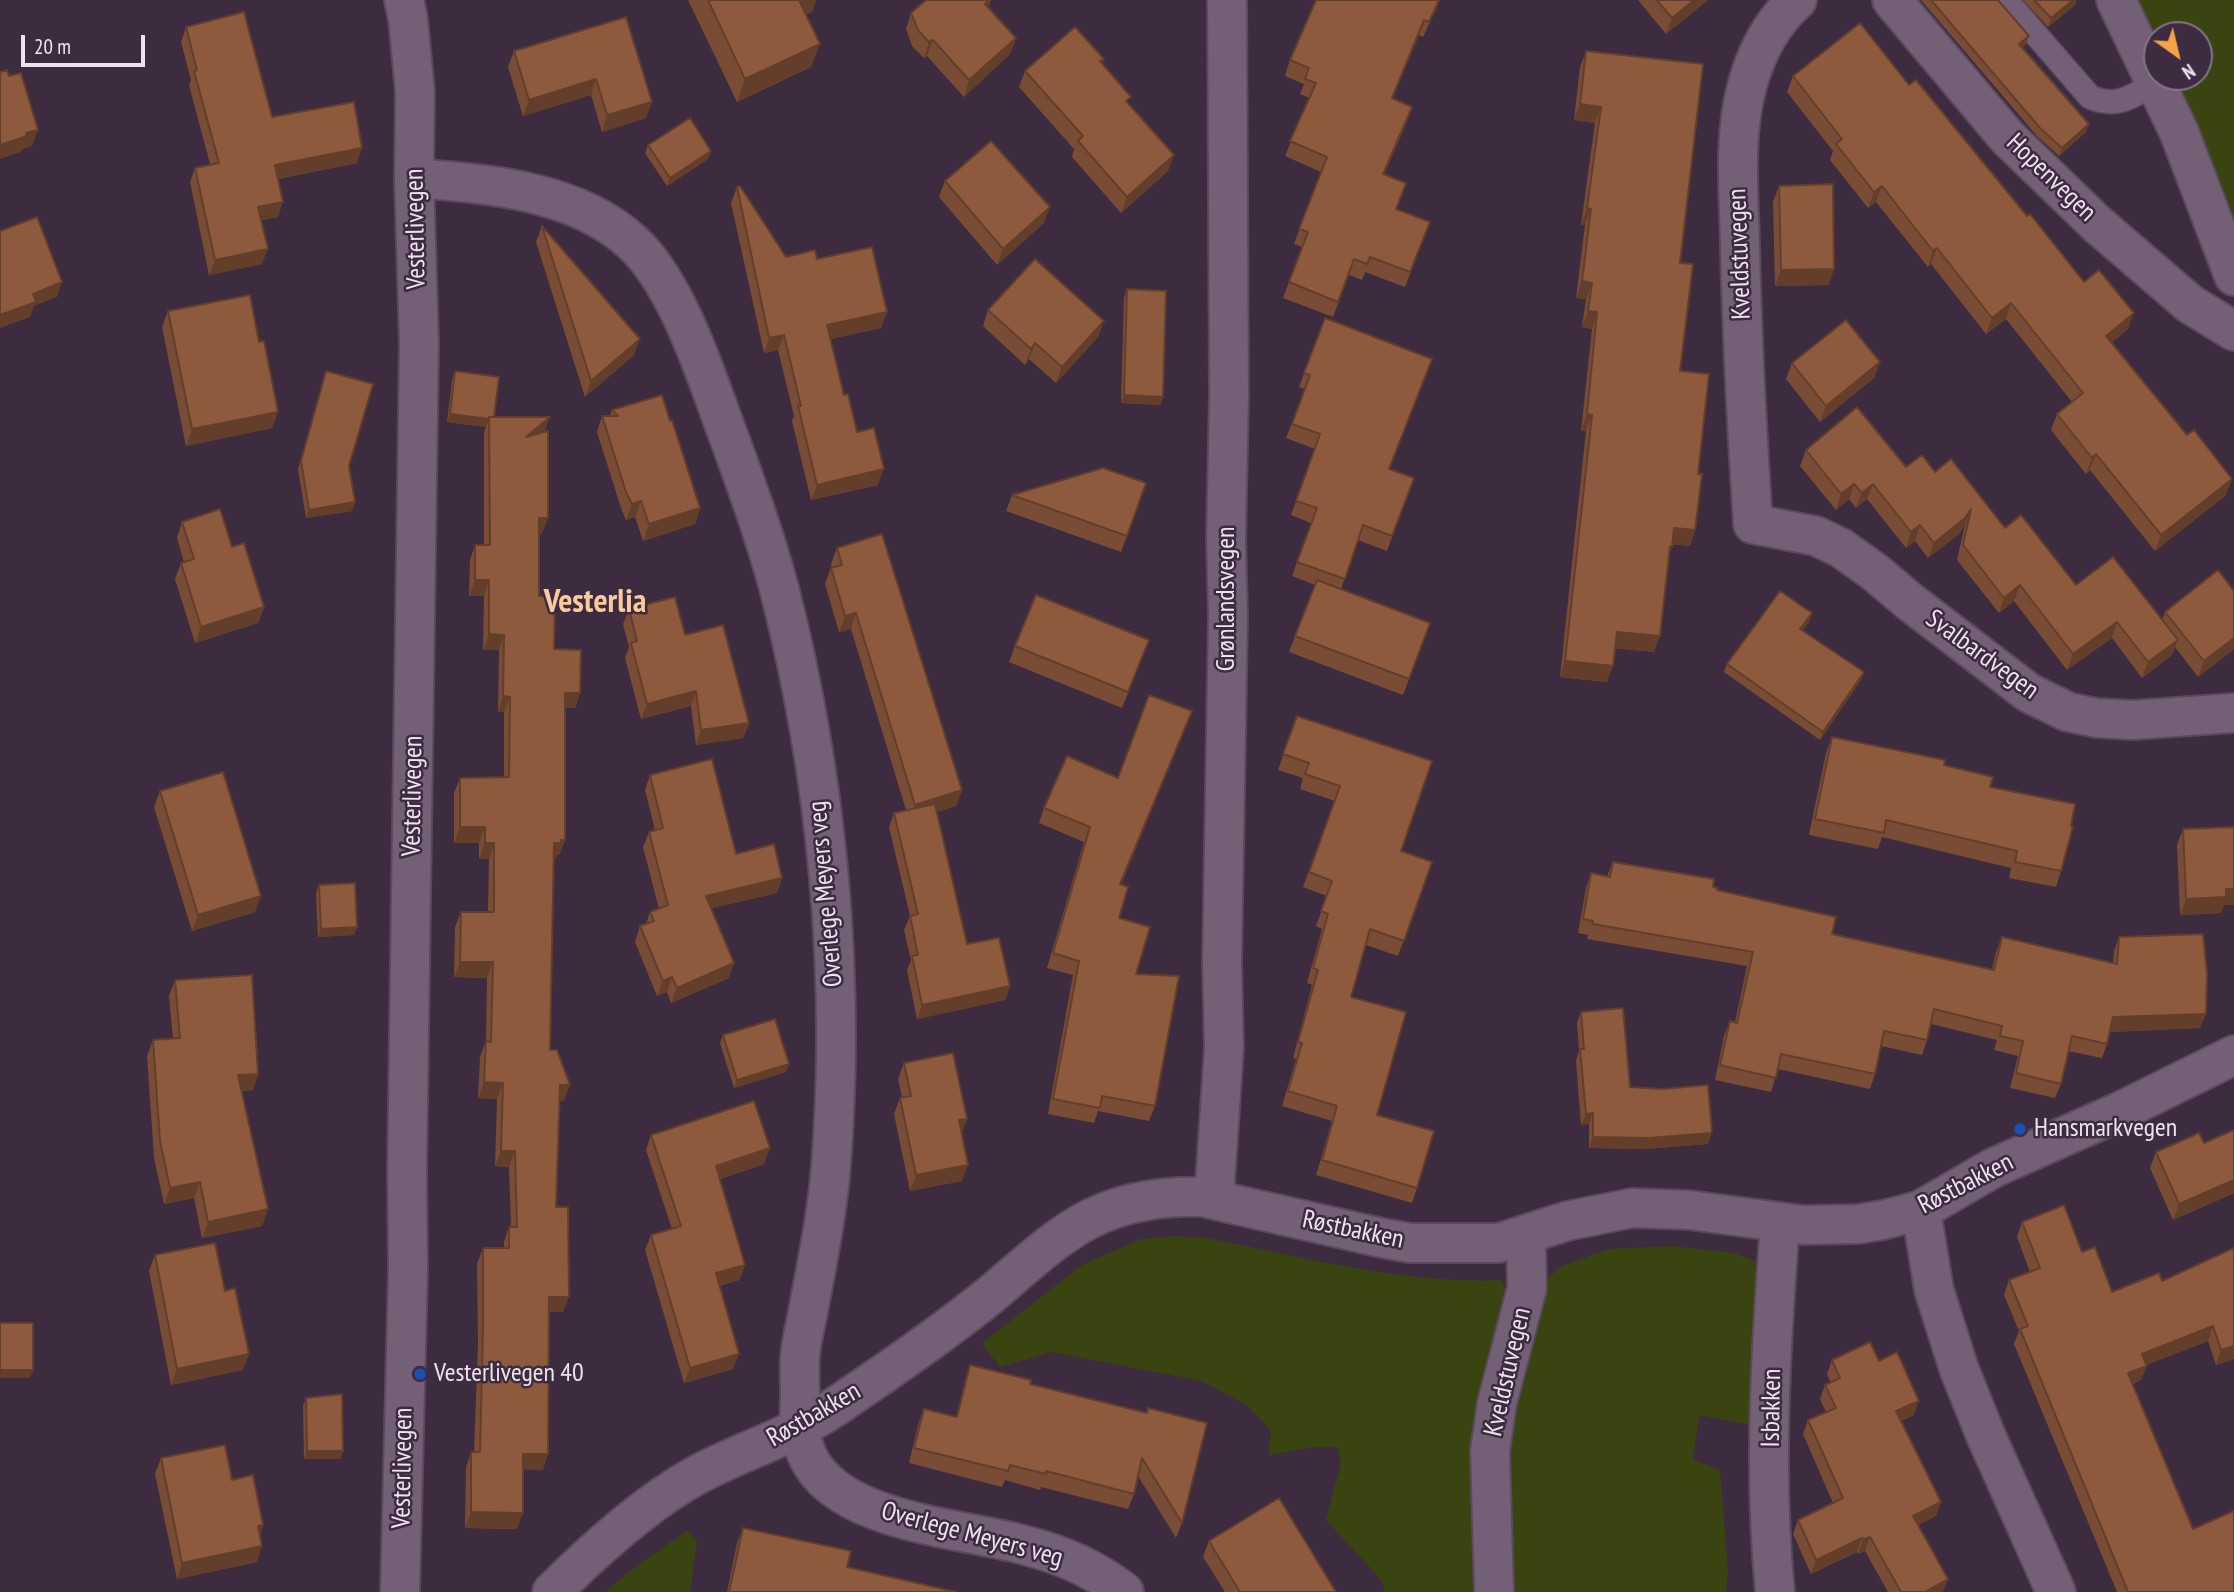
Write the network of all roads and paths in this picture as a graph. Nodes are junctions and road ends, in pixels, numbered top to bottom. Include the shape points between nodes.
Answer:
1 (404, 0) edge
2 (1227, 0) edge
3 (1797, 0) edge
4 (1892, 0) edge
5 (2006, 0) edge
6 (2116, 0) edge
7 (2143, 54) edge
8 (2143, 90) edge
9 (2161, 91) edge
10 (414, 178) junction
11 (2234, 276) edge
12 (2234, 331) edge
13 (1752, 524) joint
14 (2234, 713) edge
15 (2234, 1055) edge
16 (1214, 1198) junction
17 (1921, 1210) junction
18 (1780, 1223) junction
19 (1526, 1236) junction
20 (799, 1428) junction
21 (400, 1592) edge
22 (552, 1592) edge
23 (1124, 1592) edge
24 (1494, 1592) edge
25 (1774, 1592) edge
26 (2056, 1592) edge

1 - 10 street, Vesterlivegen via 415,92
2 - 16 street, Grønlandsvegen via 1224,1048
3 - 13 street, Kveldstuvegen via 1762,43 1742,109 1740,265
4 - 12 street, Hopenvegen via 2007,137 2097,224 2190,304
5 - 8 lane via 2090,97 2105,104 2127,100
6 - 7 street
9 - 11 street
10 - 20 street, Overlege Meyers veg via 476,183 540,196 591,213 637,246 660,275 690,337 777,583 798,669 826,852 836,1023 831,1170 800,1358
10 - 21 street, Vesterlivegen via 419,344
13 - 14 street, Svalbardvegen via 1816,536 1841,548 2029,693 2068,712 2133,720
15 - 17 street, Røstbakken via 1993,1168
16 - 19 street, Røstbakken via 1410,1243 1499,1243
16 - 20 street, Røstbakken via 1153,1199 1084,1222 898,1363
17 - 18 street, Røstbakken via 1858,1224
17 - 26 street via 1934,1290 1959,1368
18 - 19 street, Røstbakken via 1689,1210 1632,1208 1567,1221
18 - 25 street, Isbakken via 1771,1450
19 - 24 street, Kveldstuvegen via 1527,1288 1501,1382 1492,1437
20 - 22 street, Røstbakken via 674,1489 600,1546
20 - 23 street, Overlege Meyers veg via 809,1460 822,1478 846,1495 906,1519 1056,1555 1104,1577

